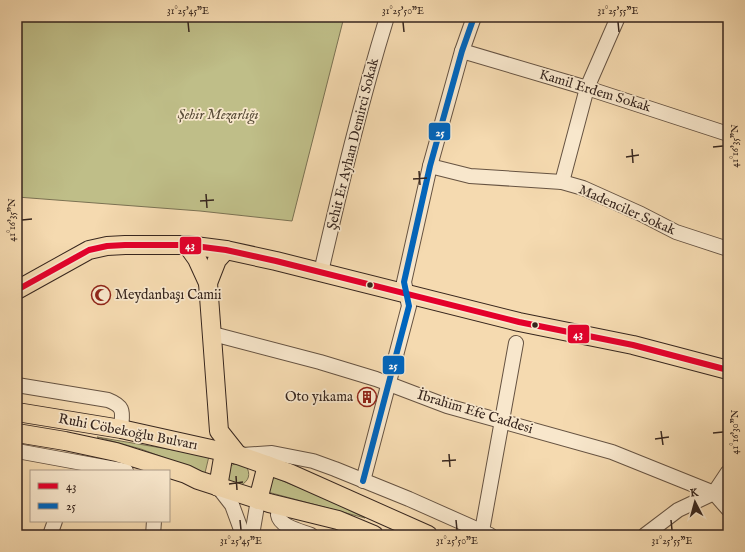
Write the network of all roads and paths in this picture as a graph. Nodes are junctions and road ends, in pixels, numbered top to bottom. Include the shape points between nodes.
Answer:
1 (387, 17) edge
2 (474, 17) edge
3 (618, 17) edge
4 (462, 51) junction
5 (587, 88) junction
6 (728, 134) edge
7 (430, 166) junction
8 (562, 182) junction
9 (187, 245) junction
10 (728, 249) edge
11 (226, 250) junction
12 (321, 272) junction
13 (208, 283) junction
14 (17, 290) edge
15 (407, 295) junction
16 (213, 334) junction
17 (516, 343) dead end
18 (728, 370) edge
19 (390, 384) junction
20 (17, 385) edge
21 (17, 412) edge
22 (502, 422) junction
23 (122, 429) junction
24 (17, 433) edge
25 (17, 451) edge
26 (231, 453) junction
27 (267, 465) junction
28 (73, 466) edge
29 (115, 470) edge
30 (164, 470) edge
31 (728, 472) edge
32 (177, 475) edge
33 (363, 481) junction
34 (218, 487) junction
35 (714, 493) junction
36 (258, 500) junction
37 (279, 506) junction
38 (728, 509) edge
39 (55, 522) edge
40 (154, 522) edge
41 (486, 533) edge
42 (50, 535) edge
43 (153, 535) edge
44 (243, 535) edge
45 (252, 535) edge
46 (311, 535) edge
47 (374, 535) edge
48 (428, 535) edge
49 (645, 535) edge

1 - 12 street, Şehit Er Ayhan Demirci Sokak via 346,164
2 - 4 street
3 - 5 street
4 - 5 street, Kamil Erdem Sokak
4 - 7 street
5 - 6 street, Kamil Erdem Sokak
5 - 8 street
7 - 8 street, Madenciler Sokak via 470,176
7 - 15 street via 404,282
8 - 10 street, Madenciler Sokak via 610,199 676,232
9 - 11 main road
9 - 13 main road
9 - 14 main road via 107,246 90,250
11 - 12 main road
11 - 13 main road via 217,260
12 - 15 main road
13 - 16 main road
15 - 18 main road
15 - 19 street via 409,306
16 - 19 street, İbrahim Efe Caddesi via 320,362
16 - 26 main road via 219,431
17 - 22 street
19 - 22 street, İbrahim Efe Caddesi via 447,406
19 - 33 street
20 - 23 street via 108,400 118,404 122,412
21 - 23 main road, Ruhi Cöbekoğlu Bulvarı
22 - 35 street, İbrahim Efe Caddesi via 612,452
22 - 41 street
23 - 26 main road, Ruhi Cöbekoğlu Bulvarı
24 - 30 main road, Ruhi Cöbekoğlu Bulvarı via 116,452
25 - 28 street
26 - 27 main road, Ruhi Cöbekoğlu Bulvarı
26 - 33 street via 272,453 313,461
26 - 34 main road
27 - 36 main road
27 - 48 main road, Ruhi Cöbekoğlu Bulvarı
28 - 29 street
31 - 35 street
32 - 34 main road, Ruhi Cöbekoğlu Bulvarı
33 - 41 street
34 - 36 main road, Ruhi Cöbekoğlu Bulvarı
34 - 44 street via 232,505
35 - 38 street, İbrahim Efe Caddesi
35 - 49 street via 678,510
36 - 37 main road, Ruhi Cöbekoğlu Bulvarı
36 - 45 street
37 - 46 street via 278,515 281,522
37 - 47 main road, Ruhi Cöbekoğlu Bulvarı via 338,520
39 - 42 street
40 - 43 street

